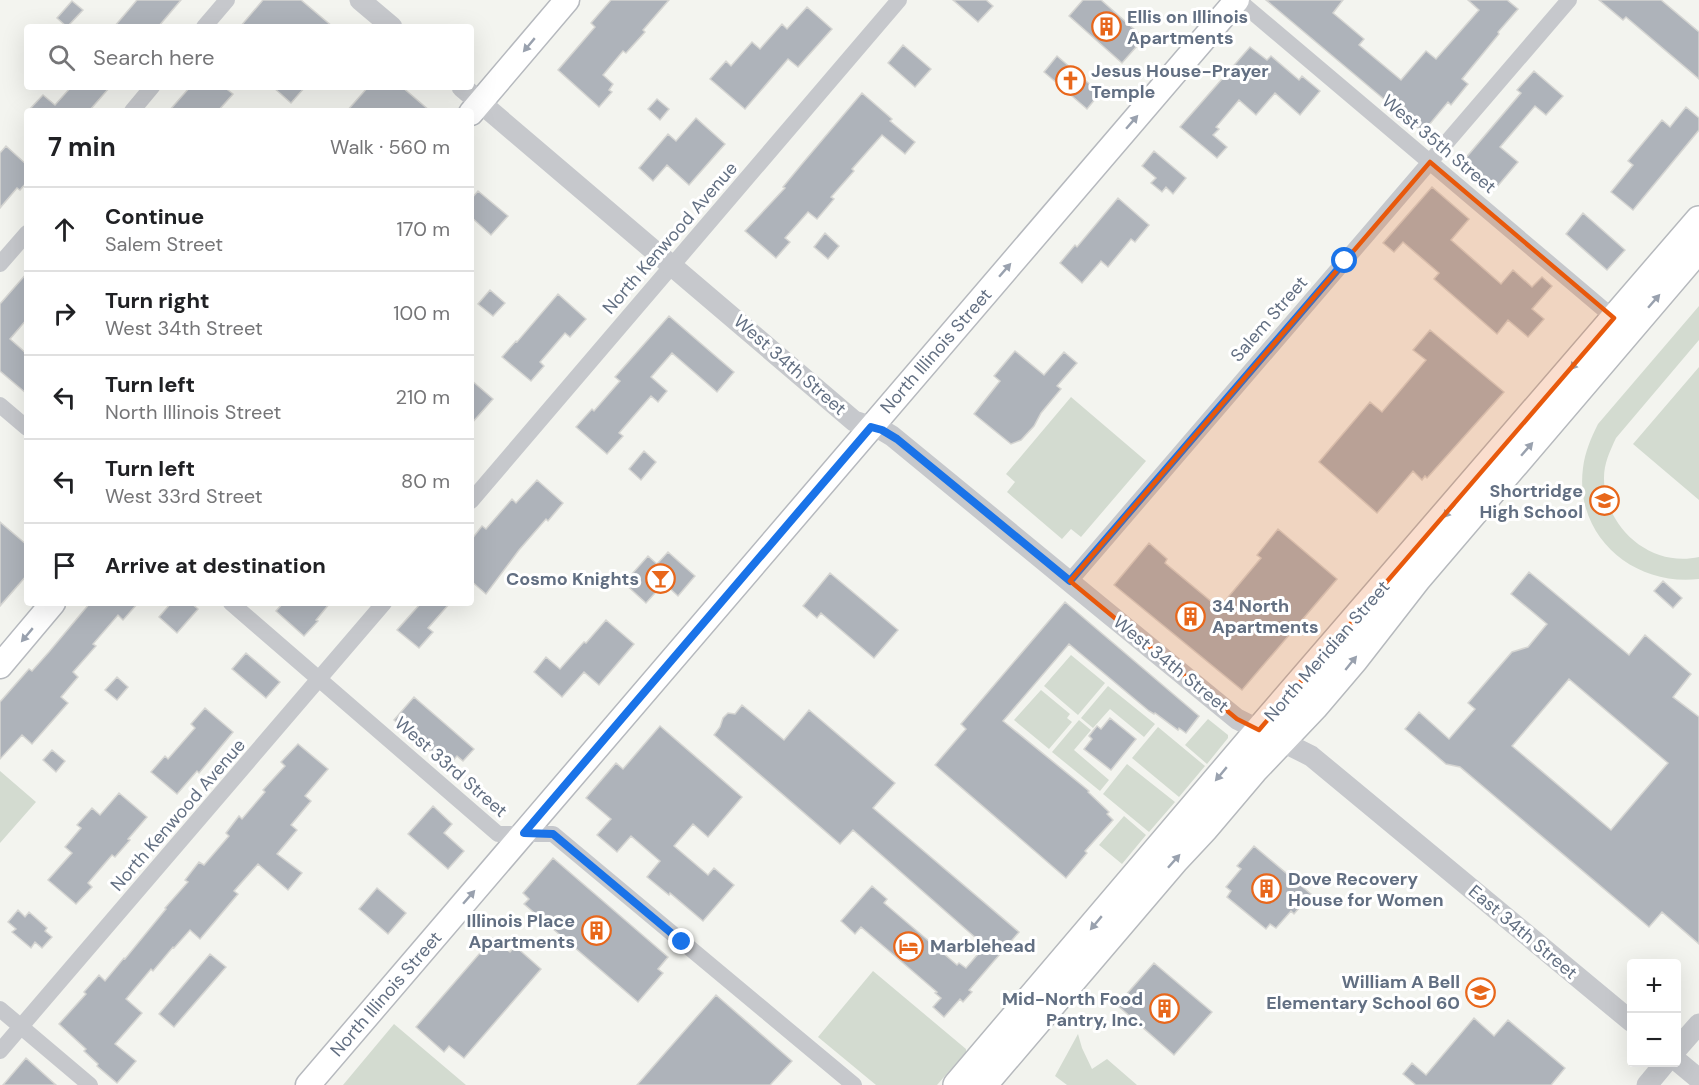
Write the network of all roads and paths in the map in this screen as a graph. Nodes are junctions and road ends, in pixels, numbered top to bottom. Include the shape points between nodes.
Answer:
1 (227, 0) edge
2 (360, 0) edge
3 (567, 0) edge
4 (899, 0) edge
5 (1238, 0) edge
6 (1569, 0) edge
7 (207, 24) edge
8 (388, 24) edge
9 (150, 90) edge
10 (471, 101) edge
11 (134, 108) edge
12 (1430, 162) junction
13 (1699, 220) edge
14 (24, 236) edge
15 (1699, 249) edge
16 (0, 264) edge
17 (673, 265) junction
18 (1614, 318) junction
19 (0, 405) edge
20 (24, 425) edge
21 (871, 427) junction
22 (474, 497) edge
23 (1070, 581) junction
24 (50, 606) edge
25 (234, 606) edge
26 (382, 606) edge
27 (0, 666) edge
28 (320, 680) junction
29 (1271, 735) junction
30 (524, 833) junction
31 (0, 1009) edge
32 (1627, 1018) edge
33 (1699, 1024) edge
34 (21, 1026) junction
35 (1681, 1045) edge
36 (0, 1051) edge
37 (1681, 1063) edge
38 (1662, 1067) edge
39 (1699, 1079) edge
40 (90, 1085) edge
41 (308, 1085) edge
42 (854, 1085) edge
43 (957, 1085) edge
44 (982, 1085) edge
45 (1647, 1085) edge

1 - 7 street
2 - 8 street
3 -> 10 main road
4 - 17 street, North Kenwood Avenue
5 - 12 street, West 35th Street
21 -> 5 main road, North Illinois Street
6 - 12 street, Salem Street
9 - 11 street
10 - 17 street, West 34th Street
12 - 18 street, West 35th Street
12 - 23 street, Salem Street
13 - 18 main road, North Meridian Street
14 - 16 street
29 -> 15 main road, North Meridian Street via 1314,708 1416,579
17 - 21 street, West 34th Street via 854,421
17 - 22 street, North Kenwood Avenue
18 -> 29 main road, North Meridian Street
19 - 20 street
21 - 23 street, West 34th Street via 897,439
21 - 30 main road, North Illinois Street
23 - 29 street, West 34th Street via 1237,718
24 -> 27 main road
25 - 28 street, West 33rd Street
26 - 28 street, North Kenwood Avenue
28 - 30 street, West 33rd Street via 498,834
28 - 34 street, North Kenwood Avenue
29 - 32 street, East 34th Street via 1311,756
29 -> 43 main road, North Meridian Street
44 -> 29 main road, North Meridian Street via 1254,770
41 -> 30 main road, North Illinois Street
30 - 42 street, West 33rd Street via 553,834
31 - 34 street
33 - 35 street
34 - 36 street, North Kenwood Avenue
34 - 40 street
37 - 39 street
38 - 45 street

